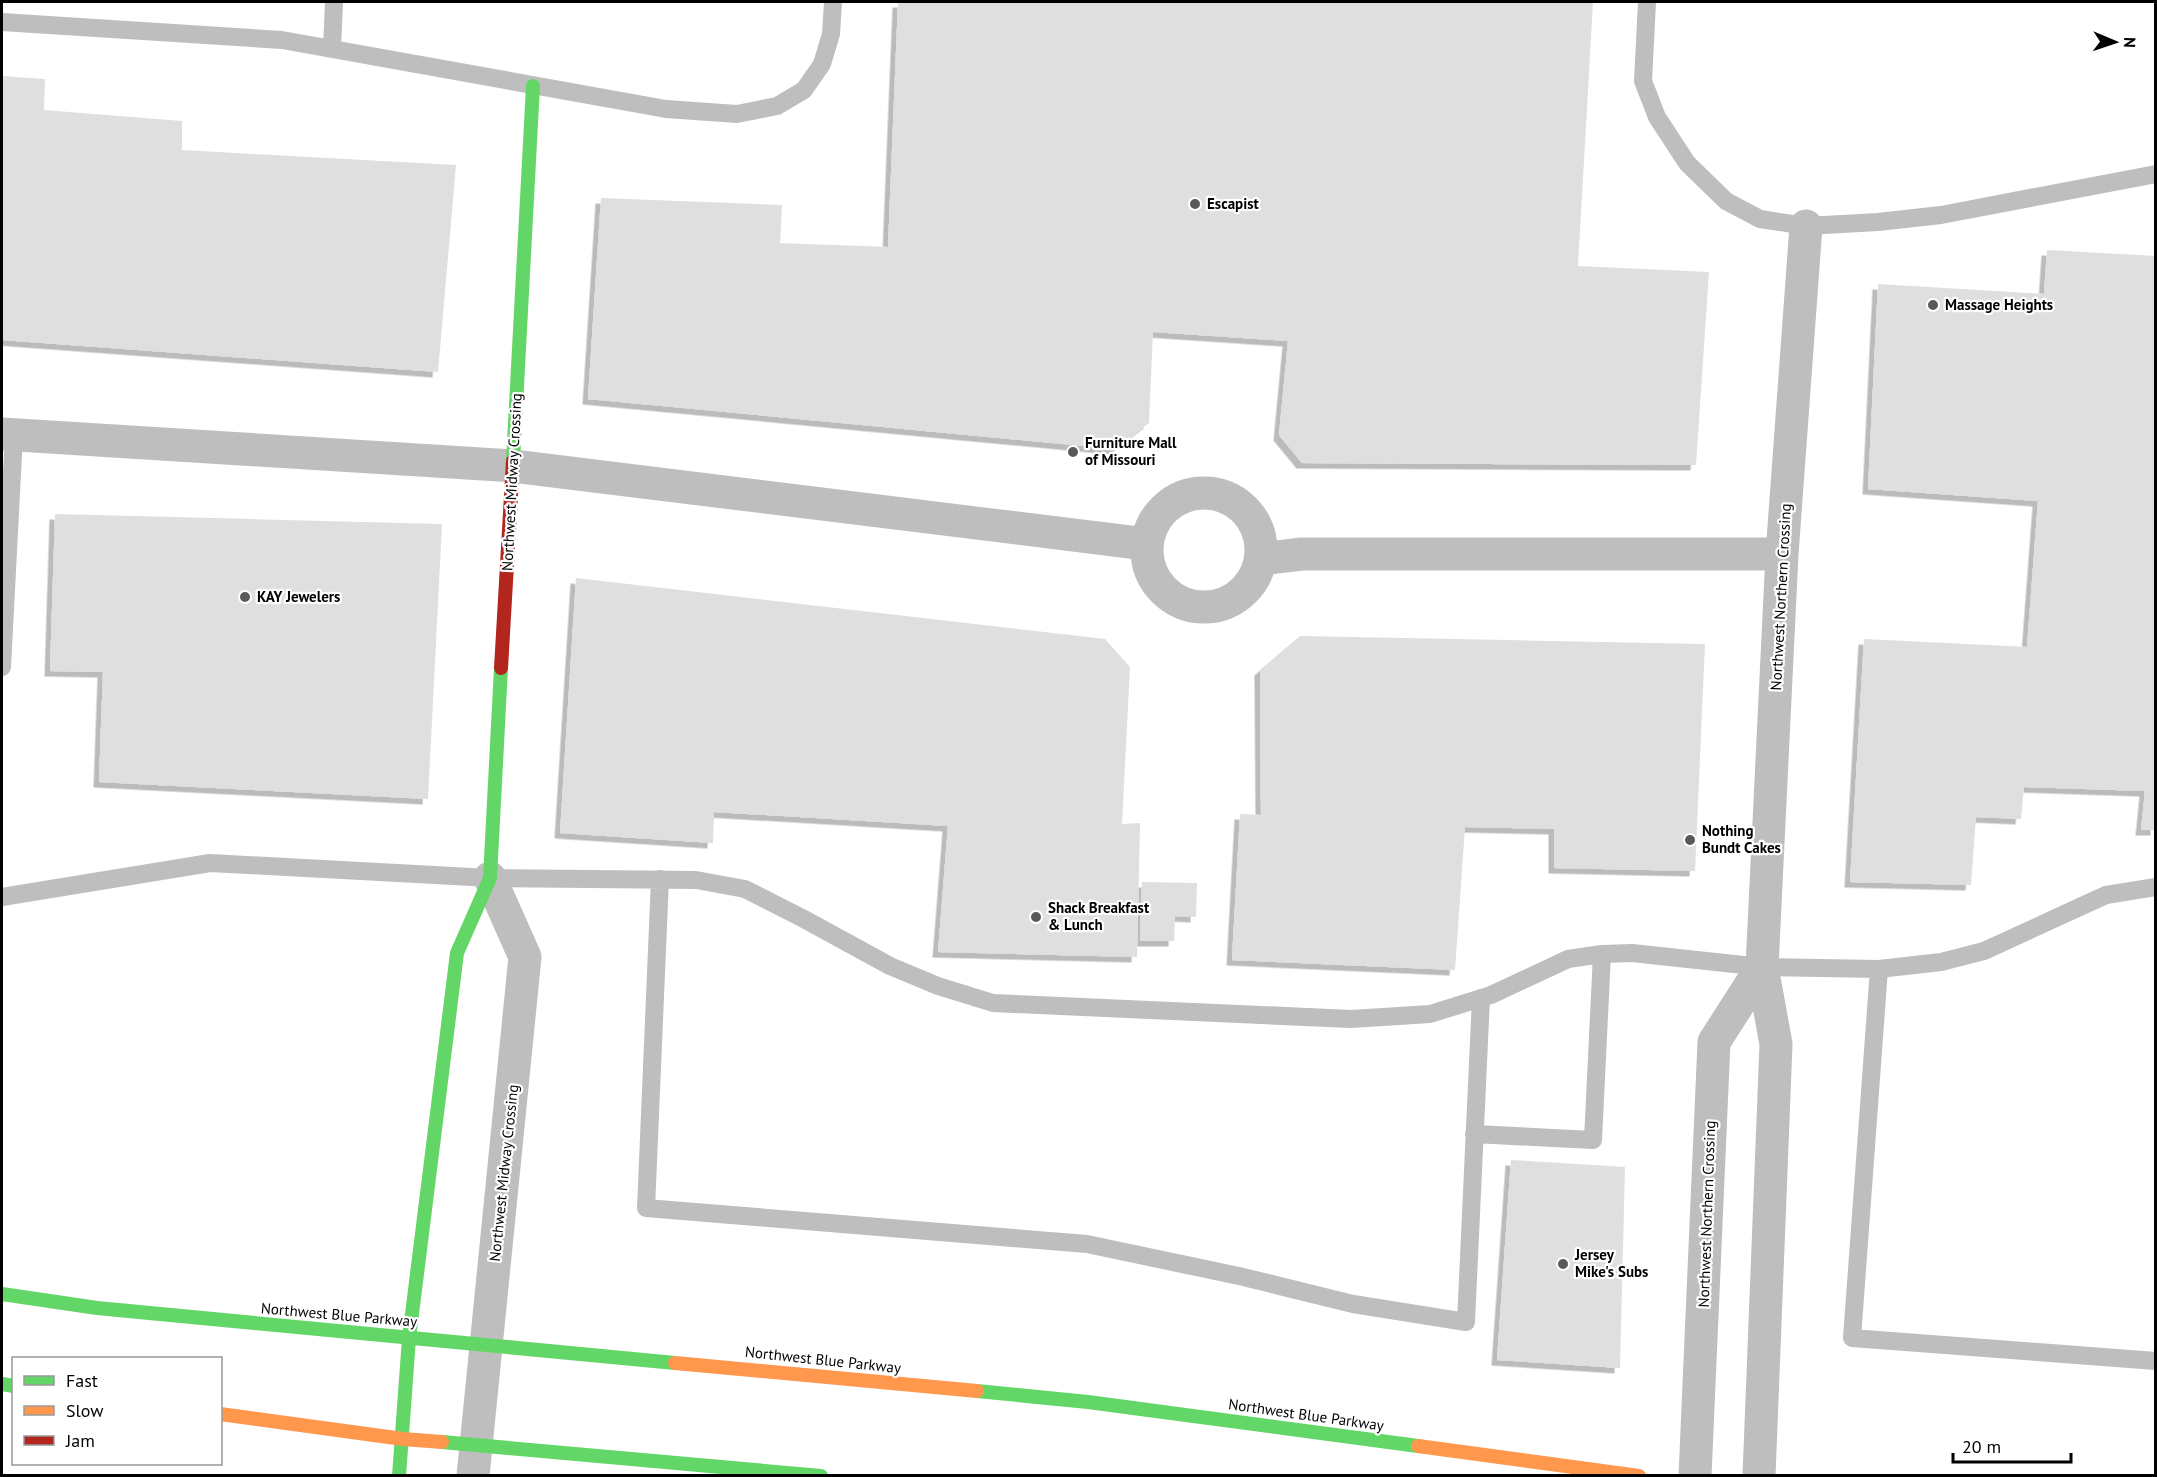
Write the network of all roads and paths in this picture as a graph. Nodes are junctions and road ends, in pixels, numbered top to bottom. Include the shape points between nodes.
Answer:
1 (334, 2) edge
2 (833, 2) edge
3 (1647, 2) edge
4 (2, 22) edge
5 (332, 49) junction
6 (532, 86) junction
7 (2156, 174) edge
8 (1806, 226) junction
9 (8, 434) edge
10 (513, 466) junction
11 (1146, 544) junction
12 (1782, 554) junction
13 (1261, 559) junction
14 (2, 668) edge
15 (490, 878) junction
16 (660, 879) junction
17 (2156, 887) edge
18 (2, 897) edge
19 (1602, 954) junction
20 (1762, 967) junction
21 (1879, 969) junction
22 (1481, 998) junction
23 (1474, 1134) junction
24 (2, 1294) edge
25 (409, 1338) junction
26 (487, 1345) junction
27 (2156, 1361) edge
28 (222, 1414) edge
29 (403, 1439) junction
30 (474, 1460) edge
31 (399, 1476) edge
32 (821, 1476) edge
33 (1639, 1476) edge
34 (1695, 1476) edge
35 (1759, 1476) edge

1 - 5 lane
2 - 6 lane via 831,34 822,64 804,90 777,106 737,114 666,109
3 - 8 lane via 1643,81 1657,117 1687,163 1734,206 1760,219
4 - 5 lane via 282,40
5 - 6 lane
6 - 10 street, Northwest Midway Crossing
7 - 8 lane via 1941,215
8 - 12 street, Northwest Northern Crossing
9 - 10 street
9 - 14 lane
10 - 11 street
10 - 15 street, Northwest Midway Crossing
11 - 13 street via 1155,582 1178,601 1206,608 1225,604 1242,593 1254,578
11 - 13 street via 1151,526 1175,499 1211,492 1244,508 1261,541
12 - 13 street via 1302,554
12 - 20 street, Northwest Northern Crossing
15 - 16 lane
15 - 18 lane via 210,863
15 - 25 street, Northwest Midway Crossing via 457,953
15 - 26 street, Northwest Midway Crossing via 525,957
16 - 22 lane via 696,880 745,889 890,966 993,1003 1352,1019 1430,1014
16 - 23 lane via 646,1208 1087,1244 1353,1304 1466,1322
17 - 21 lane via 2106,895 1984,951 1941,962
19 - 20 lane via 1632,953
19 - 22 lane via 1568,959
19 - 23 lane via 1593,1140
20 - 21 lane
20 - 34 street, Northwest Northern Crossing via 1714,1042
20 - 35 street, Northwest Northern Crossing via 1776,1044
21 - 27 lane via 1852,1338
22 - 23 lane
24 - 25 street, Northwest Blue Parkway via 97,1308
25 - 26 street, Northwest Blue Parkway
25 - 29 street, Northwest Midway Crossing
26 - 30 street, Northwest Midway Crossing
26 - 33 street, Northwest Blue Parkway via 1088,1402
28 - 29 street
29 - 30 street
29 - 31 street, Northwest Midway Crossing
30 - 32 street

